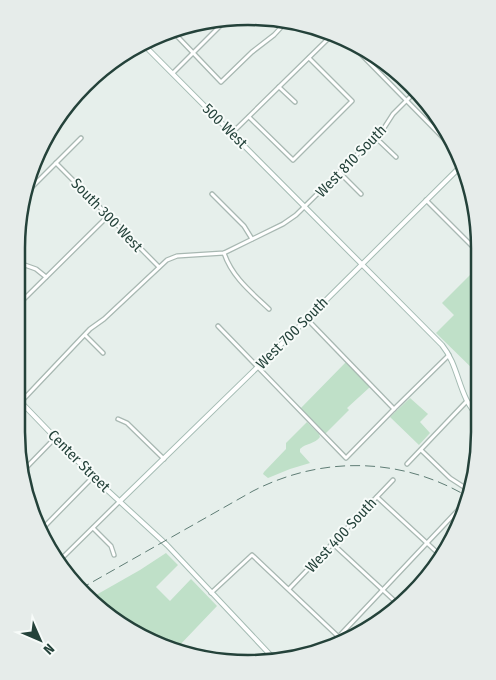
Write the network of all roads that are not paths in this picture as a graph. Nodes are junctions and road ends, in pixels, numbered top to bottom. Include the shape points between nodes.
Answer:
1 (219, 27) edge
2 (281, 27) edge
3 (177, 36) dead end
4 (328, 40) edge
5 (148, 49) edge
6 (194, 52) junction
7 (309, 58) junction
8 (365, 58) edge
9 (173, 73) junction
10 (280, 87) junction
11 (411, 96) edge
12 (406, 100) junction
13 (295, 102) dead end
14 (249, 117) junction
15 (232, 133) junction
16 (439, 133) edge
17 (81, 138) dead end
18 (375, 138) junction
19 (396, 157) dead end
20 (56, 163) junction
21 (457, 170) edge
22 (340, 173) junction
23 (35, 184) edge
24 (212, 194) dead end
25 (361, 194) dead end
26 (426, 200) junction
27 (306, 207) junction
28 (108, 216) junction
29 (252, 240) junction
30 (471, 245) edge
31 (224, 253) junction
32 (362, 264) junction
33 (25, 265) edge
34 (159, 267) junction
35 (46, 277) junction
36 (25, 298) edge
37 (269, 309) dead end
38 (307, 319) junction
39 (218, 326) dead end
40 (85, 335) junction
41 (103, 353) dead end
42 (450, 355) junction
43 (258, 367) junction
44 (25, 399) edge
45 (466, 402) junction
46 (25, 405) edge
47 (471, 408) edge
48 (394, 409) junction
49 (118, 419) dead end
50 (55, 438) junction
51 (421, 450) junction
52 (164, 459) junction
53 (407, 464) dead end
54 (28, 466) edge
55 (94, 477) junction
56 (393, 480) dead end
57 (464, 487) edge
58 (377, 497) junction
59 (120, 501) junction
60 (456, 512) edge
61 (46, 526) edge
62 (93, 528) junction
63 (427, 543) junction
64 (333, 544) junction
65 (436, 551) edge
66 (114, 556) dead end
67 (64, 557) edge
68 (289, 589) junction
69 (383, 591) junction
70 (212, 594) junction
71 (394, 601) edge
72 (340, 635) edge
73 (337, 636) edge
74 (269, 654) edge

1 - 6 street
2 - 6 street via 222,82
3 - 6 street
4 - 7 street
5 - 9 street, 500 West
6 - 9 street
7 - 10 street
7 - 14 street via 352,101 293,160
8 - 12 street
9 - 15 street, 500 West
10 - 13 street
10 - 14 street
11 - 12 street, West 810 South
12 - 16 street
12 - 18 street, West 810 South
14 - 15 street
15 - 27 street, 500 West
17 - 20 street
18 - 19 street
18 - 22 street, West 810 South
20 - 23 street
20 - 28 street, South 300 West
21 - 26 street, West 700 South
22 - 25 street
22 - 27 street, West 810 South
24 - 29 street via 244,226
26 - 30 street
26 - 32 street, West 700 South
27 - 29 street, West 810 South via 283,224
27 - 32 street, 500 West
28 - 34 street, South 300 West
28 - 35 street
29 - 31 street, West 810 South
31 - 34 street via 178,256
31 - 37 street via 239,280
32 - 38 street, West 700 South
32 - 42 street
33 - 35 street
34 - 40 street
35 - 36 street
38 - 43 street, West 700 South
38 - 48 street
39 - 43 street
40 - 41 street
40 - 44 street
42 - 45 street
42 - 48 street
43 - 48 street via 346,458
43 - 52 street, West 700 South
45 - 47 street
45 - 51 street
46 - 50 street, Center Street
49 - 52 street via 127,423
50 - 54 street
50 - 55 street, Center Street
51 - 53 street
51 - 57 street
52 - 59 street, West 700 South
55 - 59 street, Center Street
55 - 61 street
56 - 58 street, West 400 South
58 - 63 street
58 - 64 street, West 400 South
59 - 62 street
59 - 70 street, Center Street
60 - 63 street
62 - 66 street via 111,546
62 - 67 street
63 - 65 street
63 - 69 street
64 - 68 street, West 400 South
64 - 69 street
68 - 70 street via 252,555
68 - 73 street
69 - 71 street
69 - 72 street
70 - 74 street

